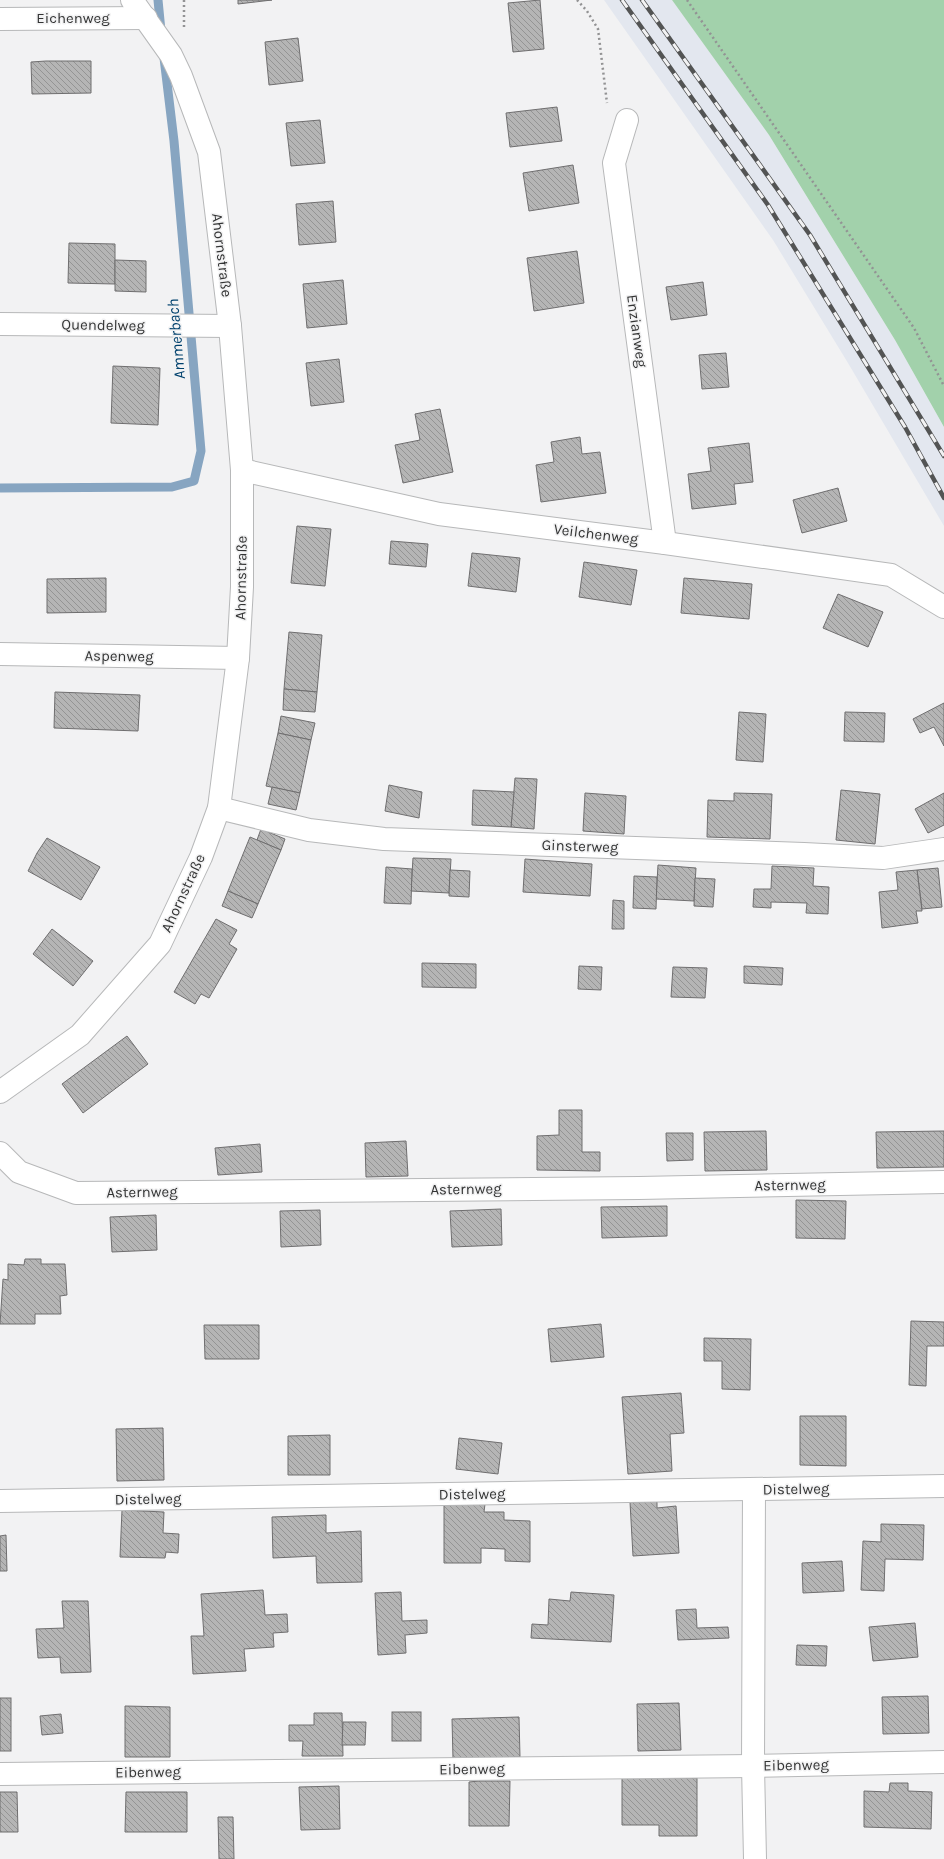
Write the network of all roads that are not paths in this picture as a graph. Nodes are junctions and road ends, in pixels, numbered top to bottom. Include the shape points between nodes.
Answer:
1 (132, 0) edge
2 (0, 19) edge
3 (149, 23) junction
4 (627, 120) dead end
5 (0, 324) edge
6 (230, 326) junction
7 (242, 470) junction
8 (665, 543) junction
9 (944, 607) edge
10 (0, 654) edge
11 (238, 658) junction
12 (219, 808) junction
13 (944, 849) edge
14 (0, 1092) edge
15 (0, 1153) edge
16 (944, 1182) edge
17 (944, 1486) edge
18 (754, 1490) junction
19 (0, 1501) edge
20 (944, 1762) edge
21 (753, 1766) junction
22 (0, 1774) edge
23 (755, 1859) edge

1 - 3 street, Ahornstraße
2 - 3 street, Eichenweg
3 - 6 street, Ahornstraße via 171,55 181,76 209,152
4 - 8 street, Enzianweg via 614,163
5 - 6 street, Quendelweg
6 - 7 street, Ahornstraße
7 - 8 street, Veilchenweg via 439,514
7 - 11 street, Ahornstraße via 242,587
8 - 9 street, Veilchenweg via 891,575
10 - 11 street, Aspenweg
11 - 12 street, Ahornstraße
12 - 13 street, Ginsterweg via 309,830 384,839 882,858
12 - 14 street, Ahornstraße via 201,857 160,944 80,1035
15 - 16 street, Asternweg via 19,1172 76,1193 647,1188
17 - 18 street, Distelweg
18 - 19 street, Distelweg
18 - 21 street
20 - 21 street, Eibenweg
21 - 22 street, Eibenweg
21 - 23 street

